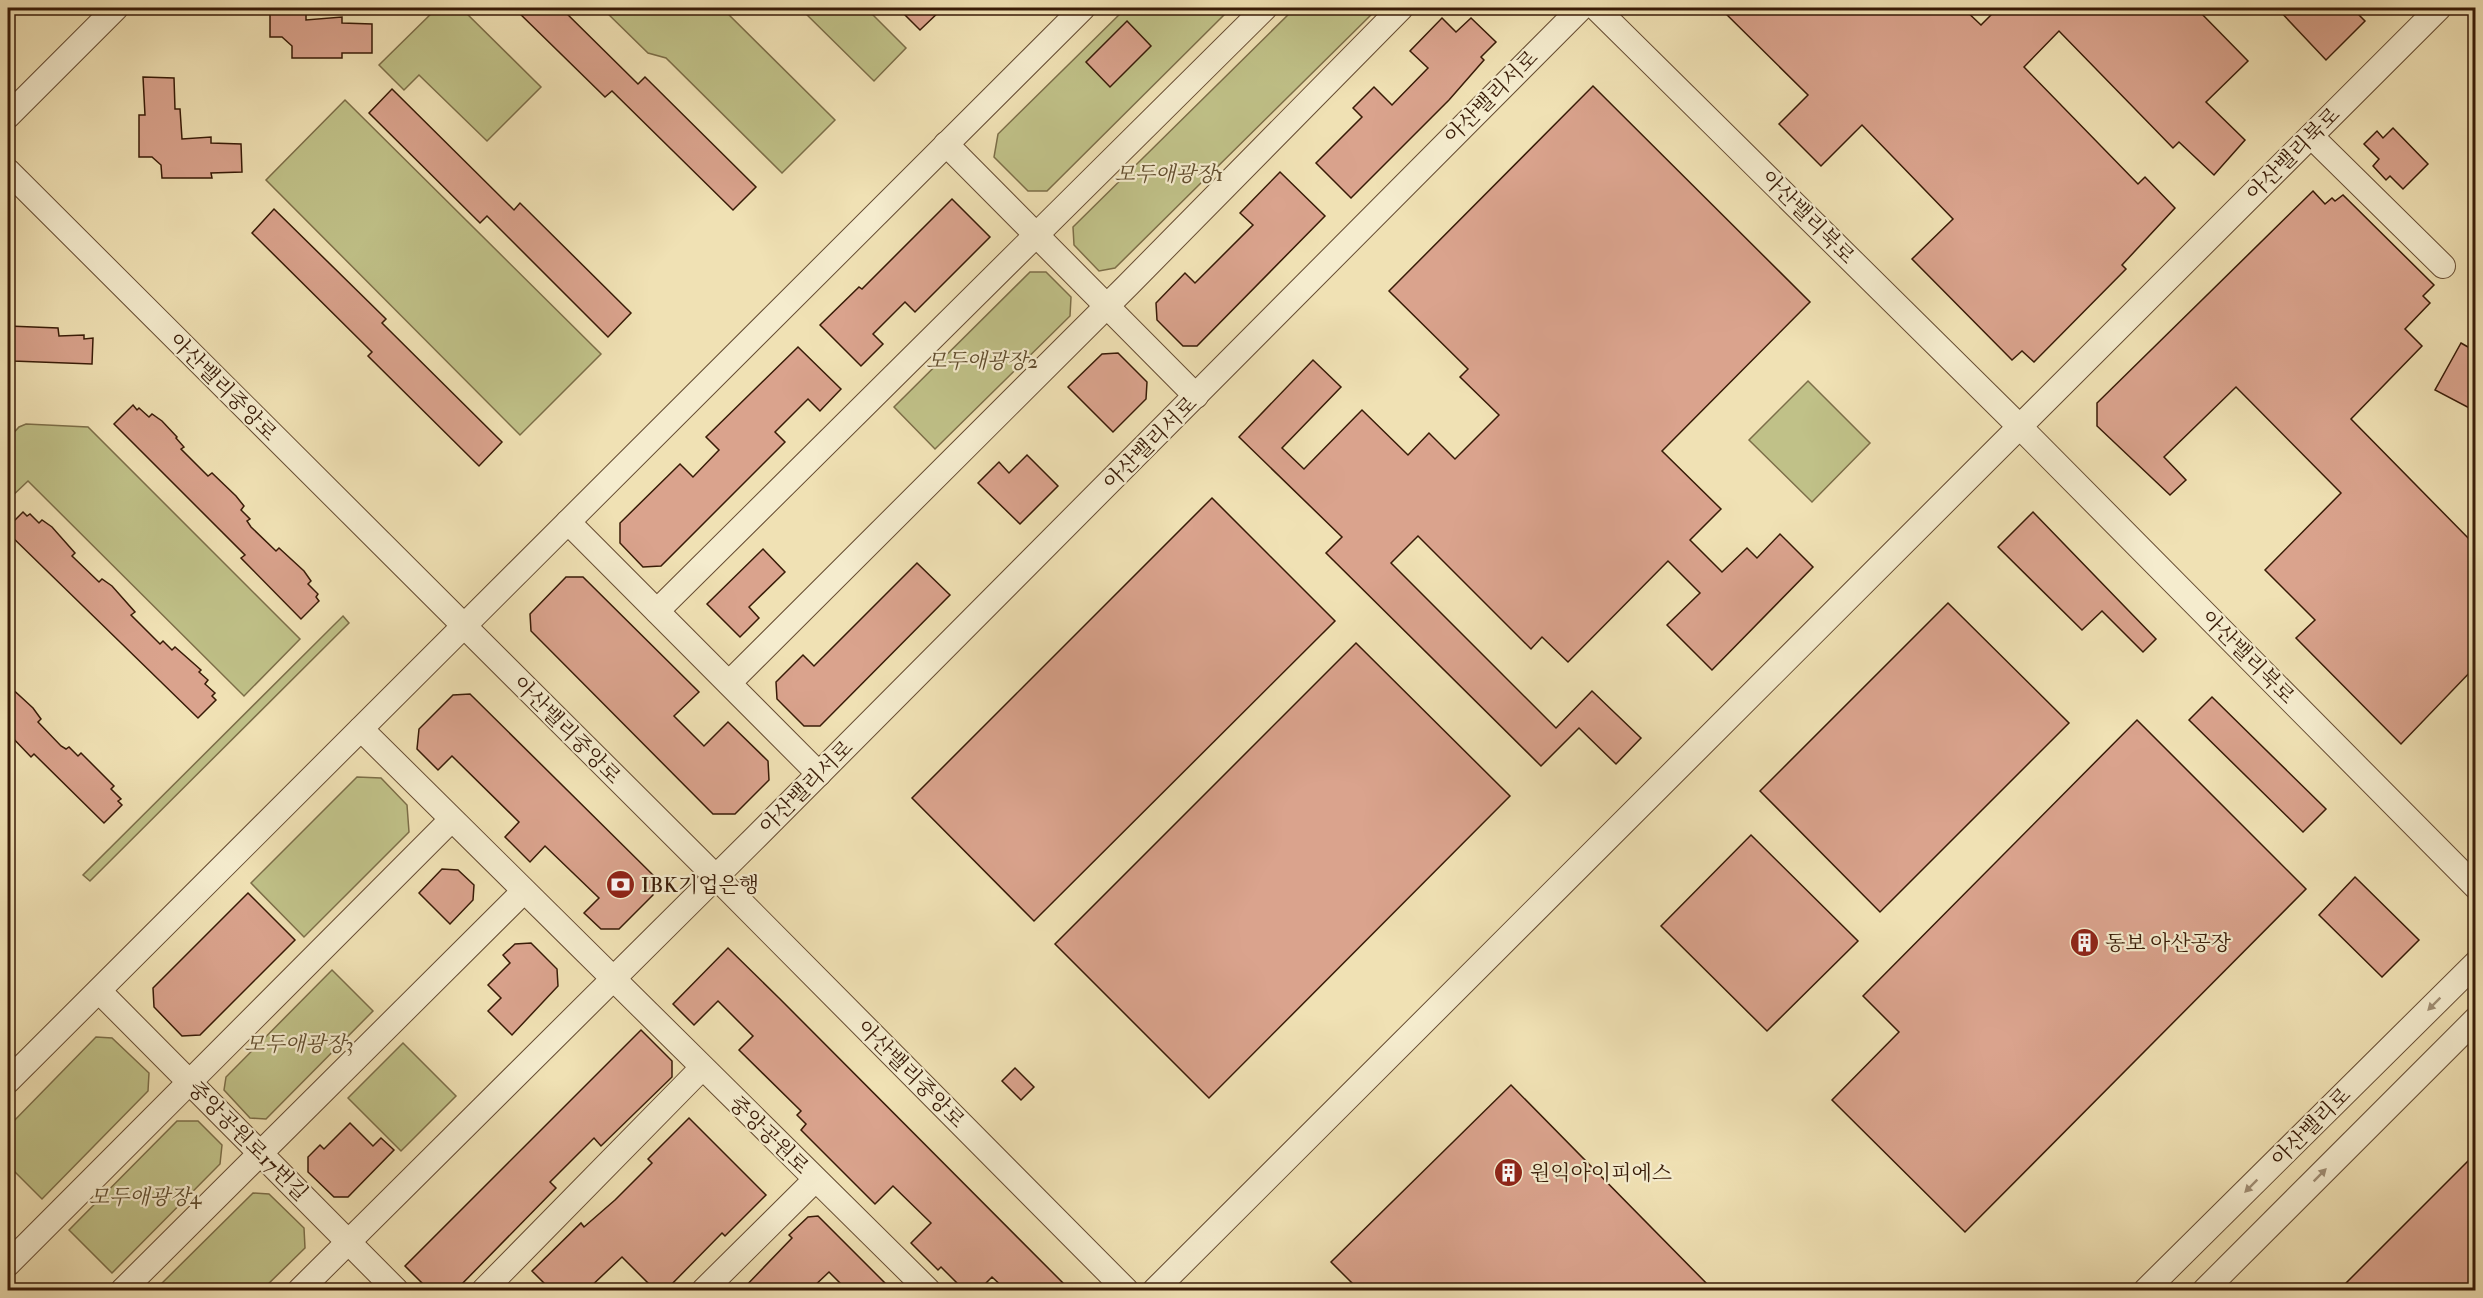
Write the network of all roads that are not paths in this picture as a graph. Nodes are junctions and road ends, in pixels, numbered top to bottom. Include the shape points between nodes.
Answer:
1 (116, 8) edge
2 (1083, 8) edge
3 (1265, 8) edge
4 (1401, 8) edge
5 (1581, 8) edge
6 (1596, 8) edge
7 (2439, 8) edge
8 (8, 116) edge
9 (2311, 136) junction
10 (946, 144) junction
11 (8, 171) edge
12 (1037, 235) junction
13 (2443, 266) dead end
14 (1106, 306) junction
15 (1196, 396) junction
16 (2020, 427) junction
17 (568, 522) junction
18 (657, 611) junction
19 (463, 627) junction
20 (729, 683) junction
21 (361, 729) junction
22 (819, 774) junction
23 (451, 820) junction
24 (715, 876) junction
25 (2475, 887) edge
26 (523, 892) junction
27 (2475, 963) edge
28 (611, 979) junction
29 (99, 991) junction
30 (2475, 1018) edge
31 (701, 1069) junction
32 (8, 1081) edge
33 (189, 1082) junction
34 (260, 1154) junction
35 (815, 1180) junction
36 (348, 1242) junction
37 (8, 1264) edge
38 (923, 1289) edge
39 (123, 1290) edge
40 (300, 1290) edge
41 (396, 1290) edge
42 (484, 1290) edge
43 (704, 1290) edge
44 (1126, 1290) edge
45 (1155, 1290) edge
46 (2146, 1290) edge
47 (2205, 1290) edge

1 - 8 street
2 - 10 street
3 - 12 street
4 - 14 street
5 - 15 street, 아산밸리서로
6 - 16 street, 아산밸리북로
7 - 9 street, 아산밸리북로
9 - 13 street
9 - 16 street, 아산밸리북로
10 - 12 street
10 - 17 street
11 - 19 street, 아산밸리중앙로
12 - 14 street
12 - 18 street
14 - 15 street
14 - 20 street
15 - 22 street, 아산밸리서로
16 - 25 street, 아산밸리북로
16 - 45 street
17 - 18 street
17 - 19 street
18 - 20 street
19 - 21 street
19 - 24 street, 아산밸리중앙로
20 - 22 street
21 - 23 street, 중앙공원로
21 - 29 street
22 - 24 street, 아산밸리서로
23 - 26 street, 중앙공원로
23 - 33 street
24 - 28 street
24 - 44 street, 아산밸리중앙로
26 - 28 street, 중앙공원로
26 - 34 street
27 -> 46 street, 아산밸리로
28 - 31 street, 중앙공원로
28 - 36 street
29 - 32 street
29 - 33 street, 중앙공원로17번길
47 -> 30 street, 아산밸리로
31 - 35 street, 중앙공원로
31 - 42 street
33 - 34 street, 중앙공원로17번길
33 - 37 street
34 - 36 street, 중앙공원로17번길
34 - 39 street
35 - 38 street, 중앙공원로
35 - 43 street
36 - 40 street
36 - 41 street, 중앙공원로17번길

